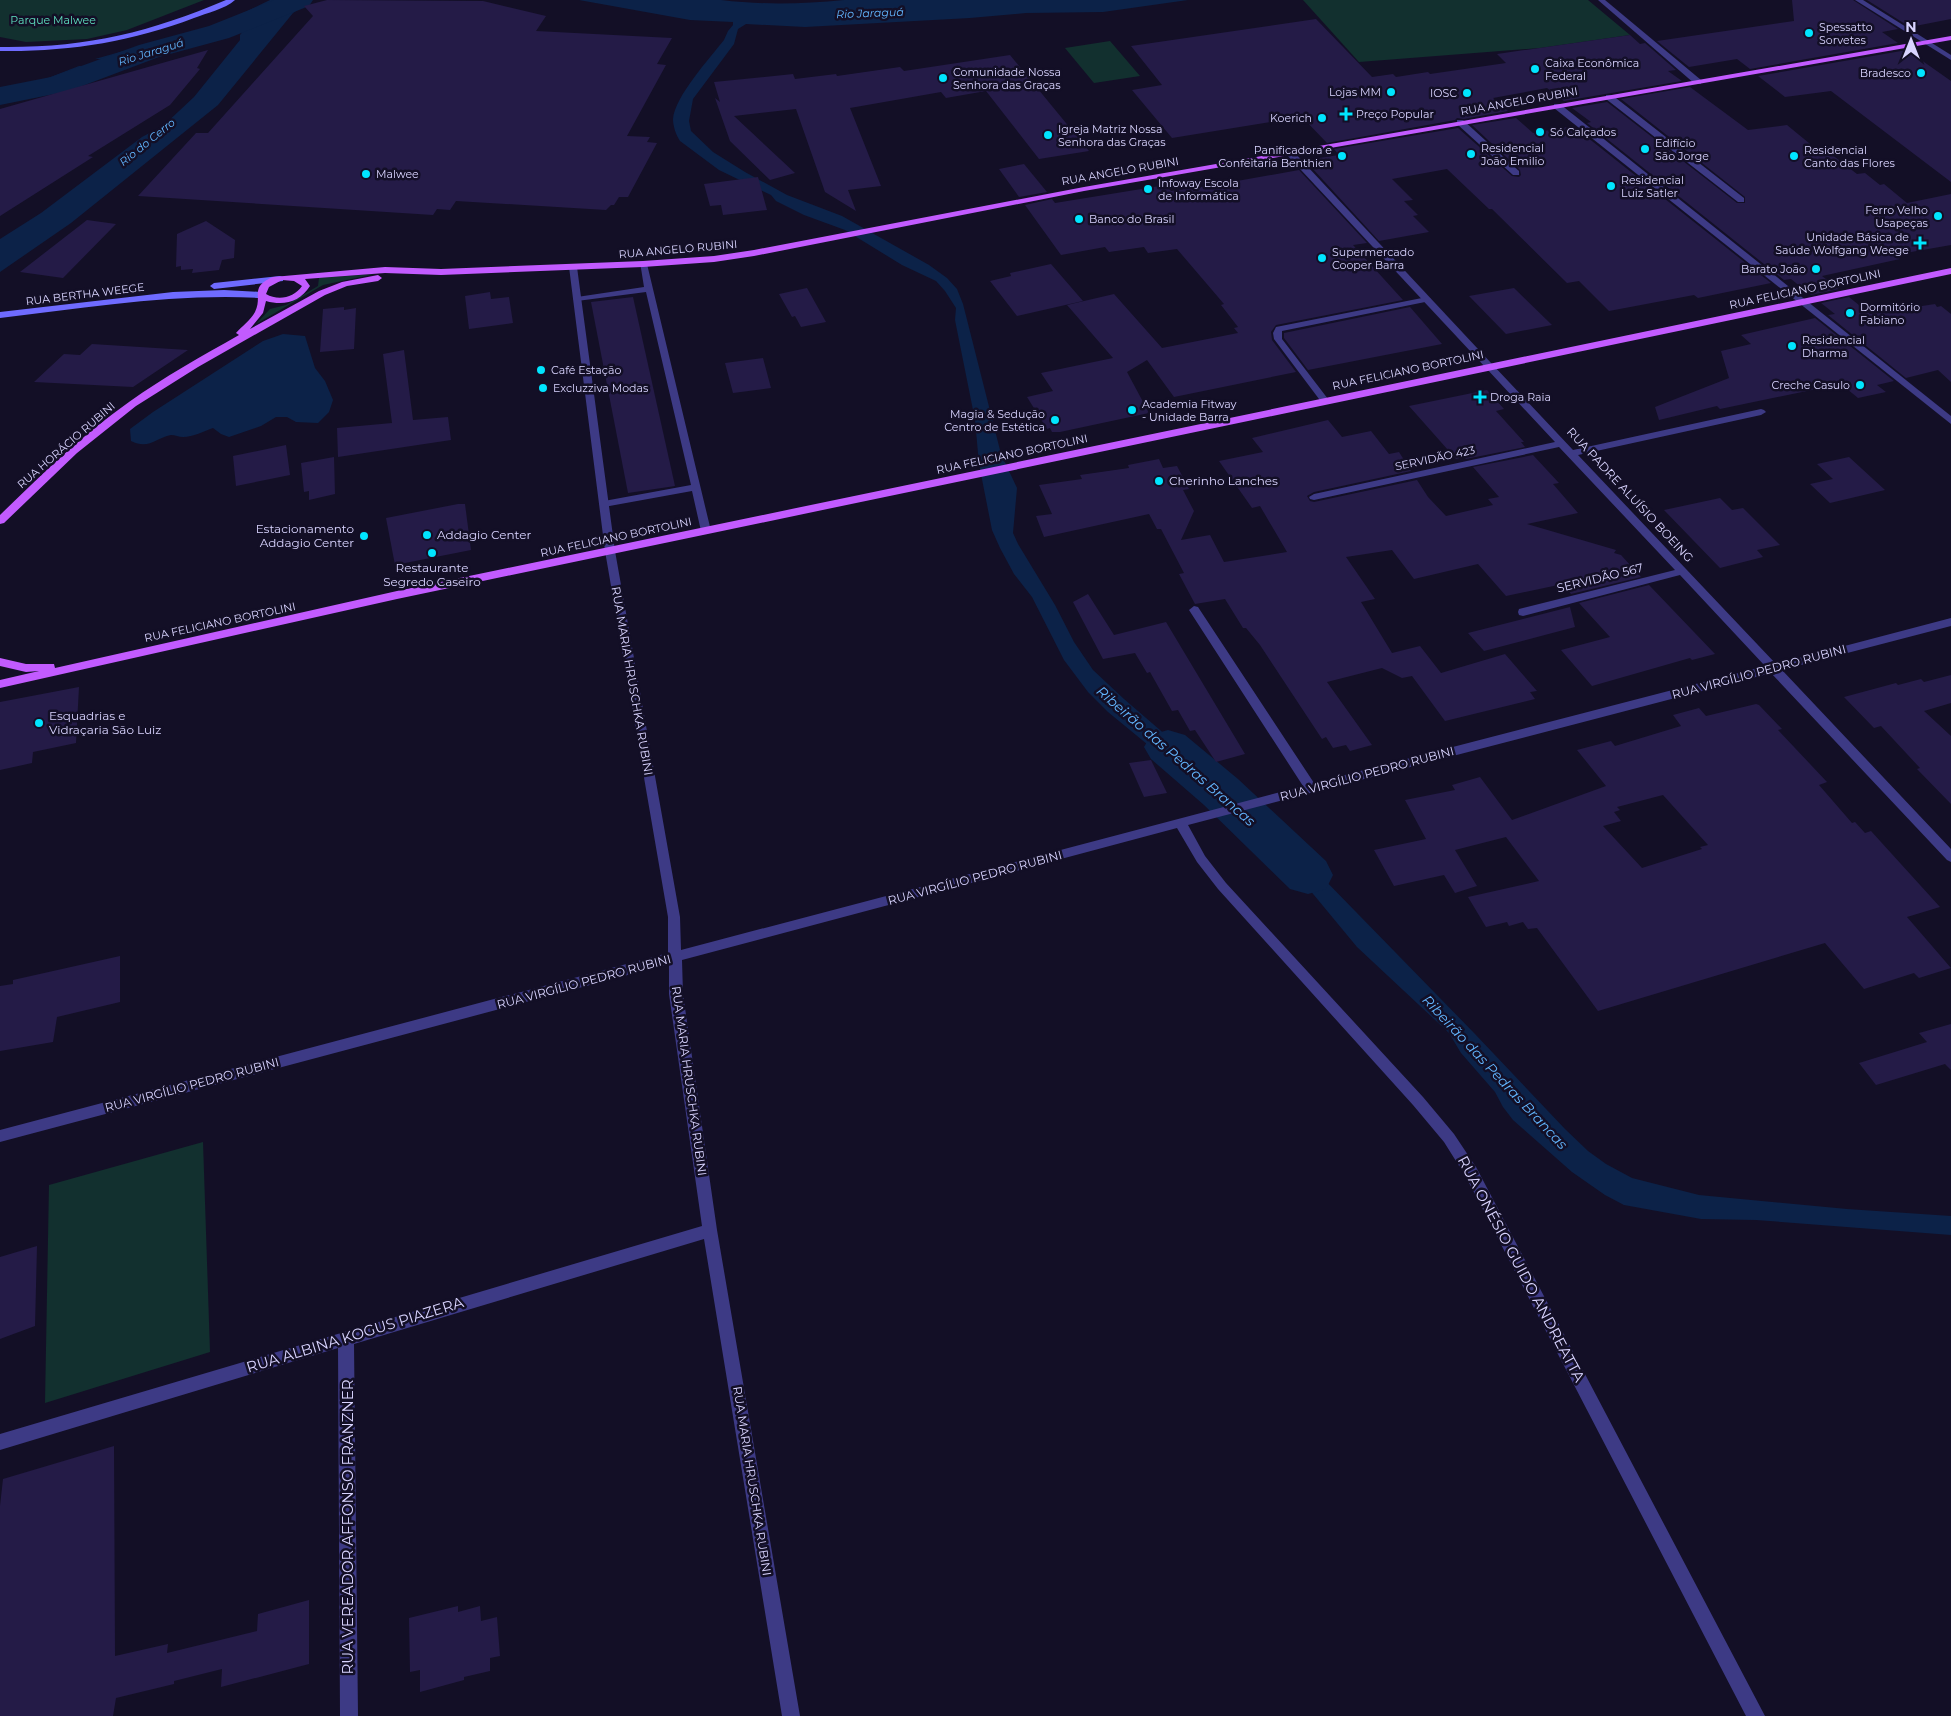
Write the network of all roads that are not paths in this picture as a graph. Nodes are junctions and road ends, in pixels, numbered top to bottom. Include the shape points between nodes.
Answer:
1 (232, 0) edge
2 (1601, 0) edge
3 (1858, 0) edge
4 (1951, 38) edge
5 (1928, 42) junction
6 (0, 49) edge
7 (1951, 58) edge
8 (1698, 82) junction
9 (1609, 97) junction
10 (1557, 106) junction
11 (1460, 122) junction
12 (1290, 153) junction
13 (1516, 173) dead end
14 (1741, 200) dead end
15 (643, 264) junction
16 (573, 267) junction
17 (1951, 271) edge
18 (423, 272) junction
19 (284, 278) junction
20 (648, 290) junction
21 (173, 295) junction
22 (261, 295) junction
23 (577, 299) junction
24 (1427, 299) junction
25 (1805, 302) junction
26 (0, 315) edge
27 (228, 345) junction
28 (1489, 366) junction
29 (1326, 401) junction
30 (1761, 412) dead end
31 (1951, 421) edge
32 (1562, 443) junction
33 (1571, 453) junction
34 (696, 487) junction
35 (1314, 497) dead end
36 (604, 504) junction
37 (0, 521) edge
38 (706, 531) junction
39 (610, 551) junction
40 (1683, 571) junction
41 (1194, 610) dead end
42 (1523, 612) dead end
43 (1951, 622) edge
44 (0, 662) edge
45 (80, 666) junction
46 (1774, 668) junction
47 (0, 684) edge
48 (1311, 788) junction
49 (1180, 823) junction
50 (1951, 857) edge
51 (676, 958) junction
52 (0, 1136) edge
53 (710, 1230) junction
54 (346, 1338) junction
55 (0, 1442) edge
56 (349, 1716) edge
57 (791, 1716) edge
58 (1756, 1716) edge

1 - 6 main road via 181,22 128,38 59,49
2 - 8 street
3 - 5 street
4 - 5 main road, RUA ANGELO RUBINI
5 - 7 street
5 - 8 main road, RUA ANGELO RUBINI
8 - 9 main road, RUA ANGELO RUBINI
9 - 10 main road, RUA ANGELO RUBINI
9 - 14 street
10 - 11 main road, RUA ANGELO RUBINI
10 - 25 street
11 - 12 main road, RUA ANGELO RUBINI
11 - 13 street
12 - 15 main road, RUA ANGELO RUBINI via 714,259
12 - 24 street, RUA PADRE ALUÍSIO BOEING
15 - 16 main road, RUA ANGELO RUBINI
15 - 20 lane
16 - 18 main road, RUA ANGELO RUBINI
16 - 23 street, RUA MARIA HRUSCHKA RUBINI
17 - 25 main road, RUA FELICIANO BORTOLINI
18 - 19 main road, RUA ANGELO RUBINI via 385,270
18 - 27 main road, RUA HORÁCIO RUBINI via 334,288
19 - 21 main road, RUA BERTHA WEEGE
19 - 22 main road via 263,287
19 - 22 main road via 305,283 302,293 283,300 270,300
20 - 23 lane
20 - 34 lane
21 - 22 main road, RUA BERTHA WEEGE
21 - 26 main road, RUA BERTHA WEEGE
22 - 27 main road, RUA HORÁCIO RUBINI via 262,304 257,315
23 - 36 street, RUA MARIA HRUSCHKA RUBINI
24 - 28 street, RUA PADRE ALUÍSIO BOEING
24 - 29 lane via 1279,329 1278,339
25 - 28 main road, RUA FELICIANO BORTOLINI
25 - 31 street
27 - 37 main road, RUA HORÁCIO RUBINI via 152,391 100,429
28 - 29 main road, RUA FELICIANO BORTOLINI
28 - 32 street, RUA PADRE ALUÍSIO BOEING
29 - 38 main road, RUA FELICIANO BORTOLINI
30 - 33 street
32 - 33 street, RUA PADRE ALUÍSIO BOEING
32 - 35 street, SERVIDÃO 423
33 - 40 street, RUA PADRE ALUÍSIO BOEING
34 - 36 lane
34 - 38 lane
36 - 39 street, RUA MARIA HRUSCHKA RUBINI
38 - 39 main road, RUA FELICIANO BORTOLINI
39 - 45 main road, RUA FELICIANO BORTOLINI
39 - 51 street, RUA MARIA HRUSCHKA RUBINI via 674,917
40 - 42 street, SERVIDÃO 567
40 - 46 street, RUA PADRE ALUÍSIO BOEING
41 - 48 street
43 - 46 street, RUA VIRGÍLIO PEDRO RUBINI
44 - 45 main road, RUA FELICIANO BORTOLINI via 26,668
45 - 47 main road, RUA FELICIANO BORTOLINI
46 - 48 street, RUA VIRGÍLIO PEDRO RUBINI
46 - 50 street, RUA PADRE ALUÍSIO BOEING
48 - 49 street, RUA VIRGÍLIO PEDRO RUBINI
49 - 51 street, RUA VIRGÍLIO PEDRO RUBINI
49 - 58 street, RUA ONÉSIO GUIDO ANDREATTA via 1222,886 1418,1101 1449,1138 1471,1172
51 - 52 street, RUA VIRGÍLIO PEDRO RUBINI
51 - 53 street, RUA MARIA HRUSCHKA RUBINI via 676,994
53 - 54 street, RUA ALBINA KOGUS PIAZERA
53 - 57 street, RUA MARIA HRUSCHKA RUBINI
54 - 55 street, RUA ALBINA KOGUS PIAZERA
54 - 56 street, RUA VEREADOR AFFONSO FRANZNER

